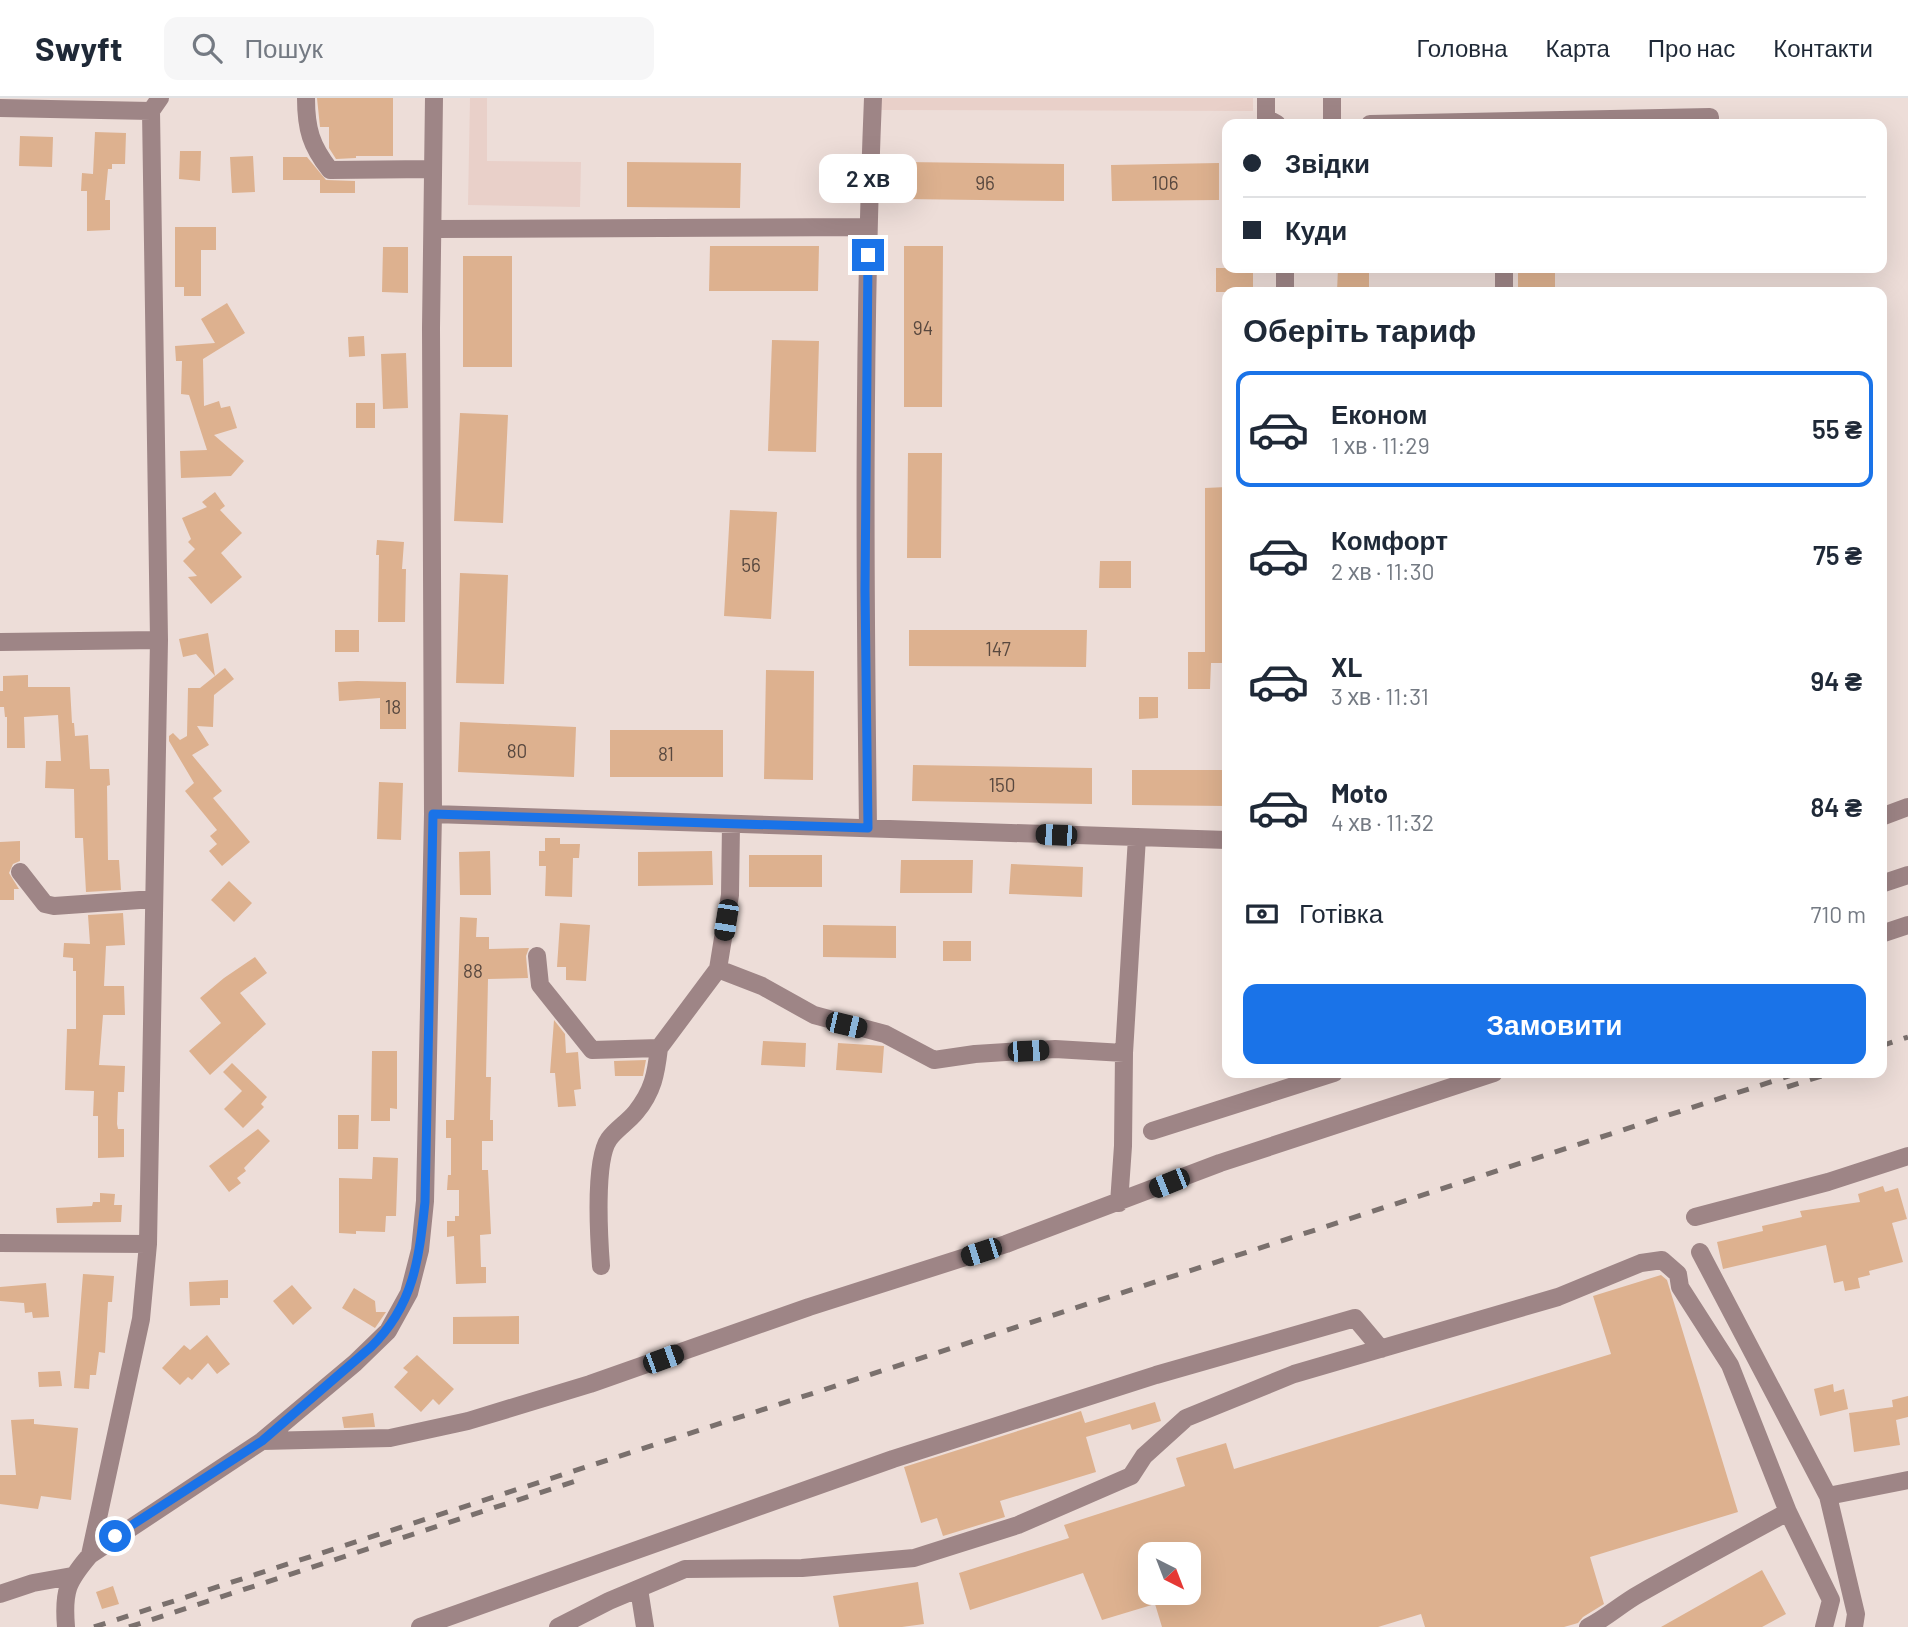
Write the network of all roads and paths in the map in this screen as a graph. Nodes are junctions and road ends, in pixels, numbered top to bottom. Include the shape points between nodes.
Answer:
1 (306, 98) edge
2 (434, 98) edge
3 (873, 98) edge
4 (1266, 98) edge
5 (1332, 98) edge
6 (155, 105) edge
7 (0, 108) edge
8 (1268, 119) edge
9 (1332, 119) edge
10 (432, 169) junction
11 (868, 227) junction
12 (433, 229) junction
13 (159, 640) junction
14 (0, 642) edge
15 (1908, 807) edge
16 (433, 814) junction
17 (1887, 815) edge
18 (731, 824) junction
19 (868, 828) junction
20 (1137, 837) junction
21 (1222, 840) edge
22 (20, 872) dead end
23 (1908, 875) edge
24 (1887, 882) edge
25 (154, 899) junction
26 (1908, 925) edge
27 (1887, 932) edge
28 (537, 956) dead end
29 (718, 970) junction
30 (659, 1048) junction
31 (1124, 1053) junction
32 (1318, 1078) edge
33 (1479, 1078) edge
34 (1152, 1131) dead end
35 (1908, 1156) edge
36 (1118, 1203) junction
37 (1695, 1217) dead end
38 (0, 1243) edge
39 (148, 1244) junction
40 (1700, 1252) dead end
41 (601, 1266) dead end
42 (1381, 1349) junction
43 (262, 1441) junction
44 (1908, 1480) edge
45 (1828, 1496) junction
46 (1788, 1512) junction
47 (90, 1555) junction
48 (72, 1576) junction
49 (639, 1588) junction
50 (0, 1594) edge
51 (66, 1627) edge
52 (420, 1627) edge
53 (558, 1627) edge
54 (645, 1627) edge
55 (1588, 1627) edge
56 (1824, 1627) edge
57 (1854, 1627) edge

1 - 10 street via 306,122 316,152 330,170
2 - 10 street
3 - 11 street
4 - 8 street
5 - 9 street
6 - 7 street
6 - 13 street
10 - 12 street
11 - 12 street
11 - 19 street
12 - 16 street
13 - 14 street
13 - 25 street
15 - 17 street
16 - 18 street
16 - 43 street via 425,1202 409,1293 388,1331
18 - 19 street
18 - 29 street via 730,895
19 - 20 street
20 - 21 street
20 - 31 street
22 - 25 street via 45,904 54,906
23 - 24 street
25 - 39 street
26 - 27 street
28 - 30 street via 540,985 592,1050
29 - 30 street
29 - 31 street via 762,986 814,1015 885,1034 934,1060 1055,1049
30 - 41 street via 654,1082 636,1112 607,1140 597,1218
31 - 36 street
32 - 34 street
33 - 36 street via 1220,1163
35 - 37 street
36 - 43 street via 590,1384 468,1421 390,1438
38 - 39 street
39 - 47 street via 141,1319
40 - 45 street
42 - 46 street via 1558,1297 1641,1262 1662,1260 1678,1274 1680,1287 1730,1364
42 - 49 street via 1294,1374 1186,1418 1144,1456 1131,1476 1018,1525 914,1558 802,1568 685,1569
42 - 52 street via 1355,1318 1157,1375 893,1459
43 - 47 street
44 - 45 street
45 - 57 street via 1856,1614
46 - 55 street via 1633,1597
46 - 56 street via 1830,1600
47 - 48 street
48 - 50 street
48 - 51 street via 64,1601
49 - 53 street
49 - 54 street

